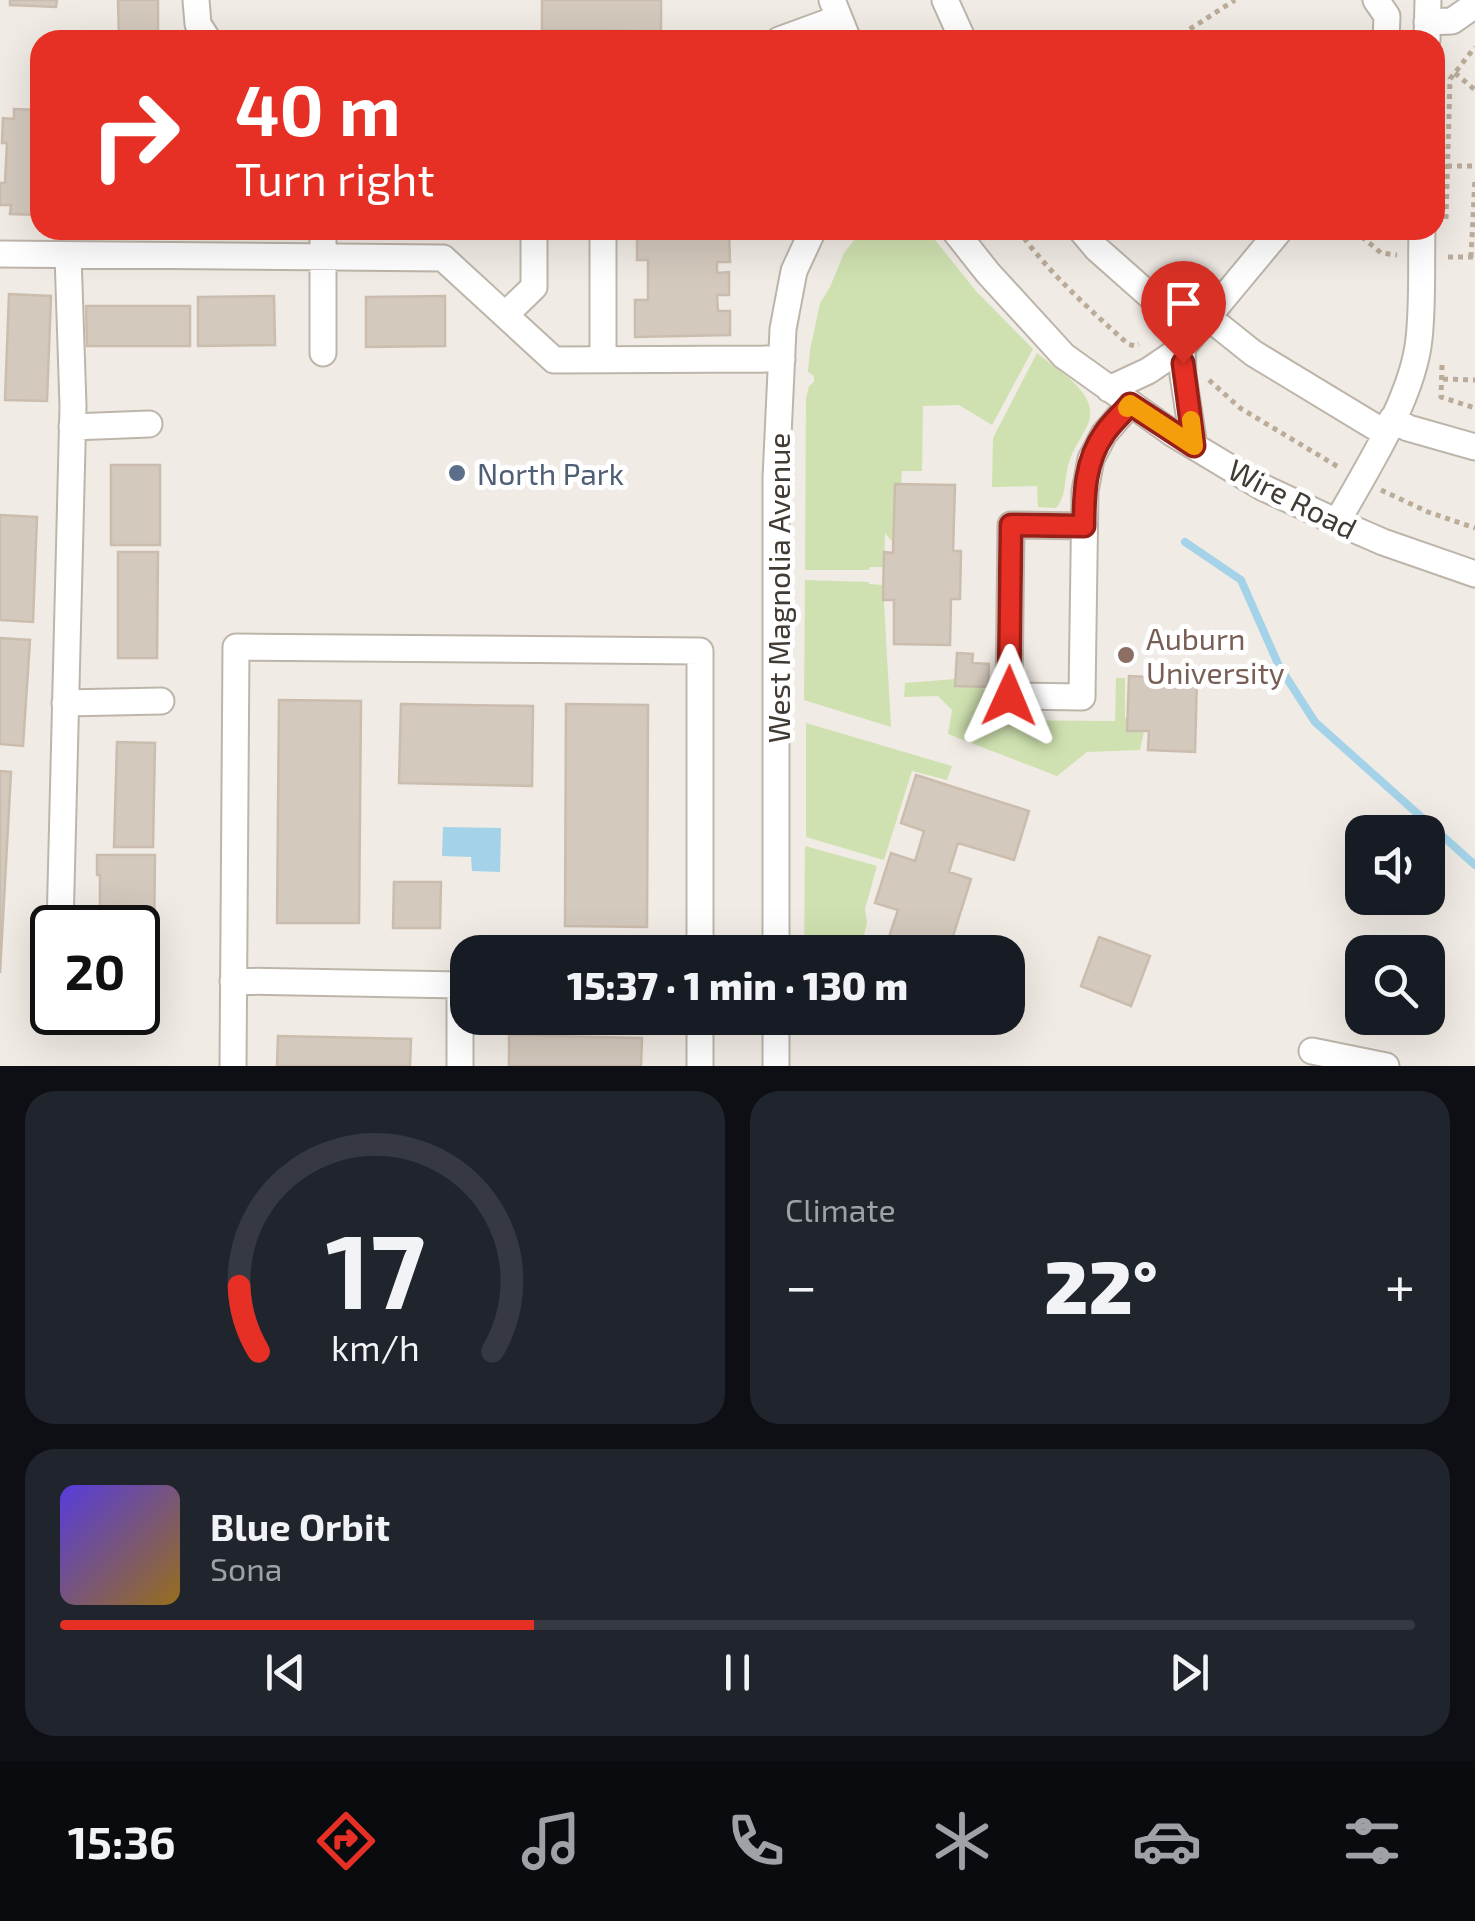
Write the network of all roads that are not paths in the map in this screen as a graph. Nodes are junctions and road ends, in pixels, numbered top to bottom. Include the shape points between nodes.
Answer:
1 (196, 0) edge
2 (945, 0) edge
3 (1376, 0) edge
4 (1475, 6) edge
5 (840, 20) edge
6 (1427, 21) edge
7 (202, 30) edge
8 (810, 30) edge
9 (958, 30) edge
10 (1386, 30) edge
11 (323, 240) edge
12 (534, 240) edge
13 (603, 240) edge
14 (809, 240) edge
15 (962, 240) edge
16 (1089, 240) edge
17 (1272, 240) edge
18 (1432, 240) edge
19 (0, 254) edge
20 (68, 255) junction
21 (323, 257) junction
22 (505, 315) junction
23 (1195, 333) junction
24 (323, 353) dead end
25 (782, 359) junction
26 (604, 360) junction
27 (1120, 397) junction
28 (149, 424) dead end
29 (1389, 426) junction
30 (72, 428) junction
31 (1194, 446) junction
32 (1475, 447) edge
33 (1337, 522) junction
34 (1084, 526) junction
35 (1475, 574) edge
36 (161, 701) dead end
37 (66, 702) junction
38 (61, 905) edge
39 (700, 935) edge
40 (776, 935) edge
41 (233, 981) junction
42 (450, 985) edge
43 (462, 1035) edge
44 (700, 1035) edge
45 (776, 1035) edge
46 (1312, 1051) dead end
47 (233, 1066) edge
48 (460, 1066) edge
49 (700, 1066) edge
50 (776, 1066) edge
51 (1386, 1066) edge

1 - 7 street
2 - 9 street
3 - 10 street
4 - 6 street via 1452,20
5 - 8 street
11 - 21 street
12 - 22 street via 534,287
13 - 26 street
14 - 25 street, West Magnolia Avenue via 794,271
15 - 27 street, Wire Road via 1064,356
16 - 23 street
17 - 23 street
18 - 29 street via 1412,374
19 - 20 street
20 - 21 street
20 - 30 street
21 - 22 street via 443,258
21 - 24 street
22 - 26 street via 554,360
23 - 27 street
23 - 29 street via 1253,353
23 - 31 street via 1183,376
25 - 26 street
25 - 40 street, West Magnolia Avenue
27 - 31 street, Wire Road
27 - 34 street via 1091,459
28 - 30 street
29 - 32 street
29 - 33 street
30 - 37 street
31 - 33 street, Wire Road
33 - 35 street, Wire Road
34 - 34 street via 1082,697 1009,696 1011,525
36 - 37 street
37 - 38 street
39 - 41 street via 700,651 236,647
41 - 42 street
41 - 47 street
43 - 48 street
44 - 49 street
45 - 50 street
46 - 51 street

